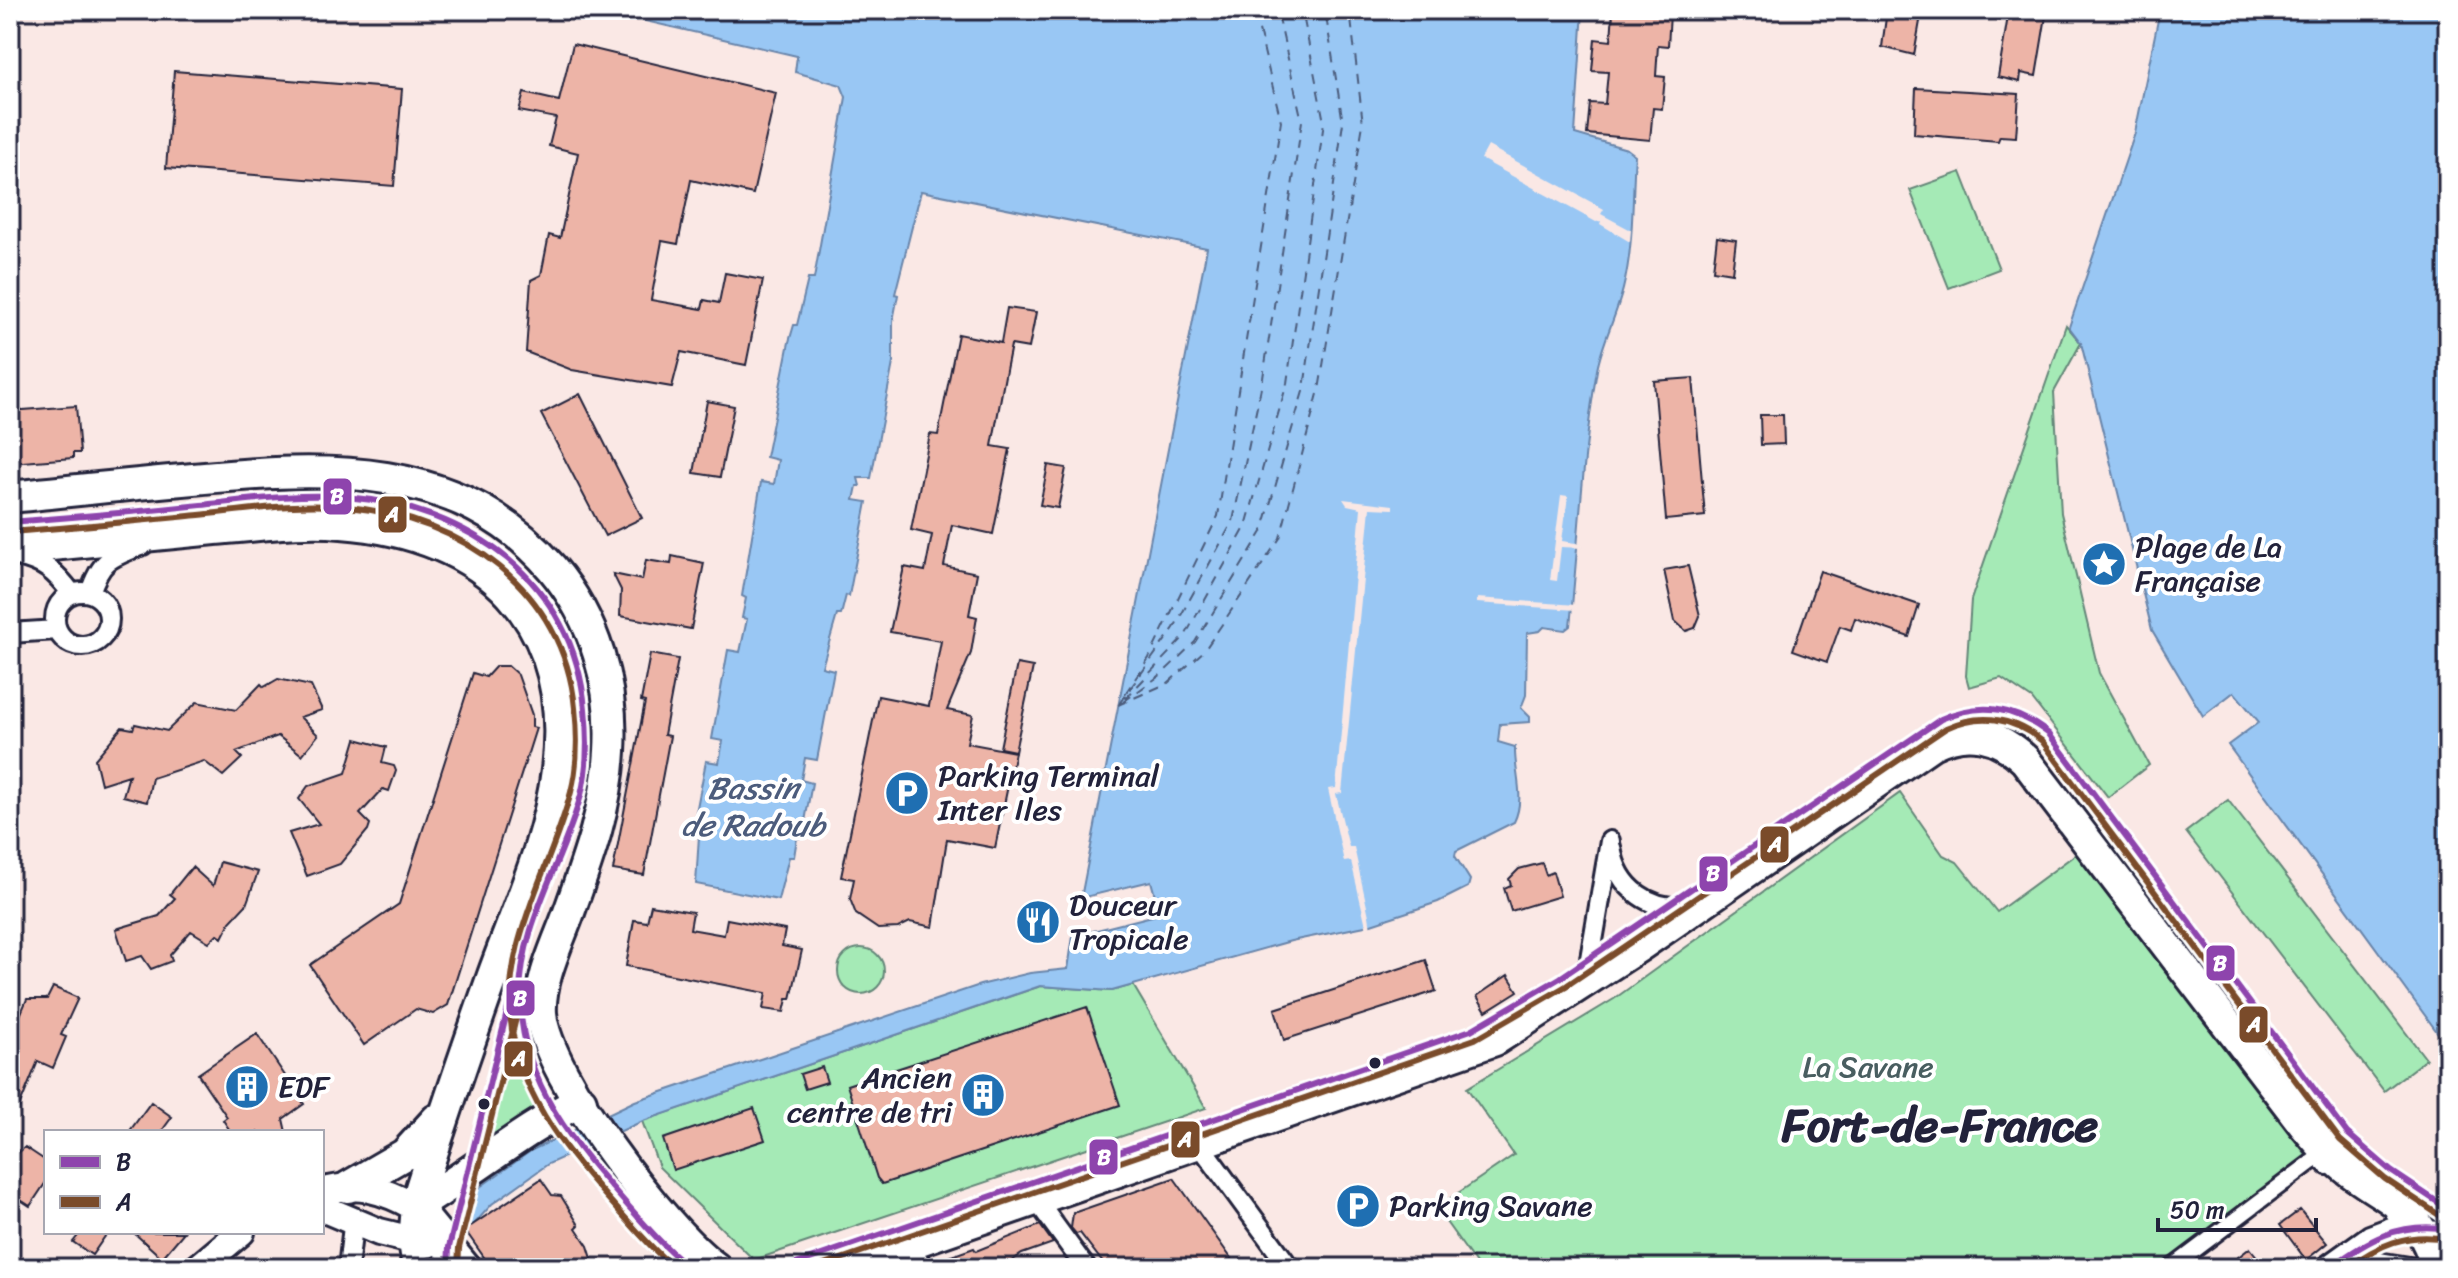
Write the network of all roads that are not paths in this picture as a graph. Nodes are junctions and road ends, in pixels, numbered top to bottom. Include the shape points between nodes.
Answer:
1 (10, 497) edge
2 (173, 533) junction
3 (10, 552) edge
4 (81, 593) junction
5 (57, 630) junction
6 (10, 633) edge
7 (1697, 905) junction
8 (1586, 982) junction
9 (581, 1101) junction
10 (446, 1105) junction
11 (1200, 1145) junction
12 (335, 1190) edge
13 (1037, 1201) junction
14 (415, 1207) junction
15 (324, 1209) edge
16 (354, 1218) junction
17 (379, 1232) junction
18 (239, 1234) edge
19 (412, 1241) junction
20 (690, 1254) edge
21 (916, 1256) edge
22 (457, 1258) edge
23 (2429, 1264) edge
24 (198, 1268) edge
25 (348, 1268) edge
26 (413, 1268) edge
27 (716, 1268) edge
28 (839, 1268) edge
29 (1086, 1268) edge
30 (1290, 1268) edge
31 (2171, 1268) edge
32 (2320, 1268) edge
33 (2363, 1268) edge

1 - 9 main road via 321,470 386,477 442,491 490,512 533,546 568,587 591,630 609,700 604,806 542,998 551,1047
2 - 3 main road
2 - 4 street via 110,558
2 - 10 main road via 341,522 413,536 479,563 536,629 556,684 557,772 542,839
3 - 4 street via 39,561
4 - 5 street via 64,598 55,613
4 - 5 street via 105,604 107,631 102,639 76,646
5 - 6 street
7 - 8 main road
7 - 8 street via 1666,908 1637,894 1617,871 1610,841
7 - 23 main road via 1932,744 1954,735 1979,734 2003,743 2025,760 2304,1125 2342,1166 2409,1211 2425,1233
8 - 11 main road via 1486,1044
9 - 14 main road
9 - 20 main road
10 - 12 main road via 405,1154
10 - 14 main road
11 - 13 main road
11 - 30 street
12 - 14 main road via 384,1191
13 - 21 main road
13 - 29 street
14 - 19 main road
14 - 22 main road
15 - 16 main road
16 - 17 main road
16 - 25 street
17 - 19 main road
17 - 26 main road
18 - 24 main road
19 - 22 main road
19 - 26 main road
20 - 27 main road
21 - 28 main road
23 - 33 street via 2378,1262
31 - 32 street via 2317,1158 2360,1195 2402,1219 2369,1233

